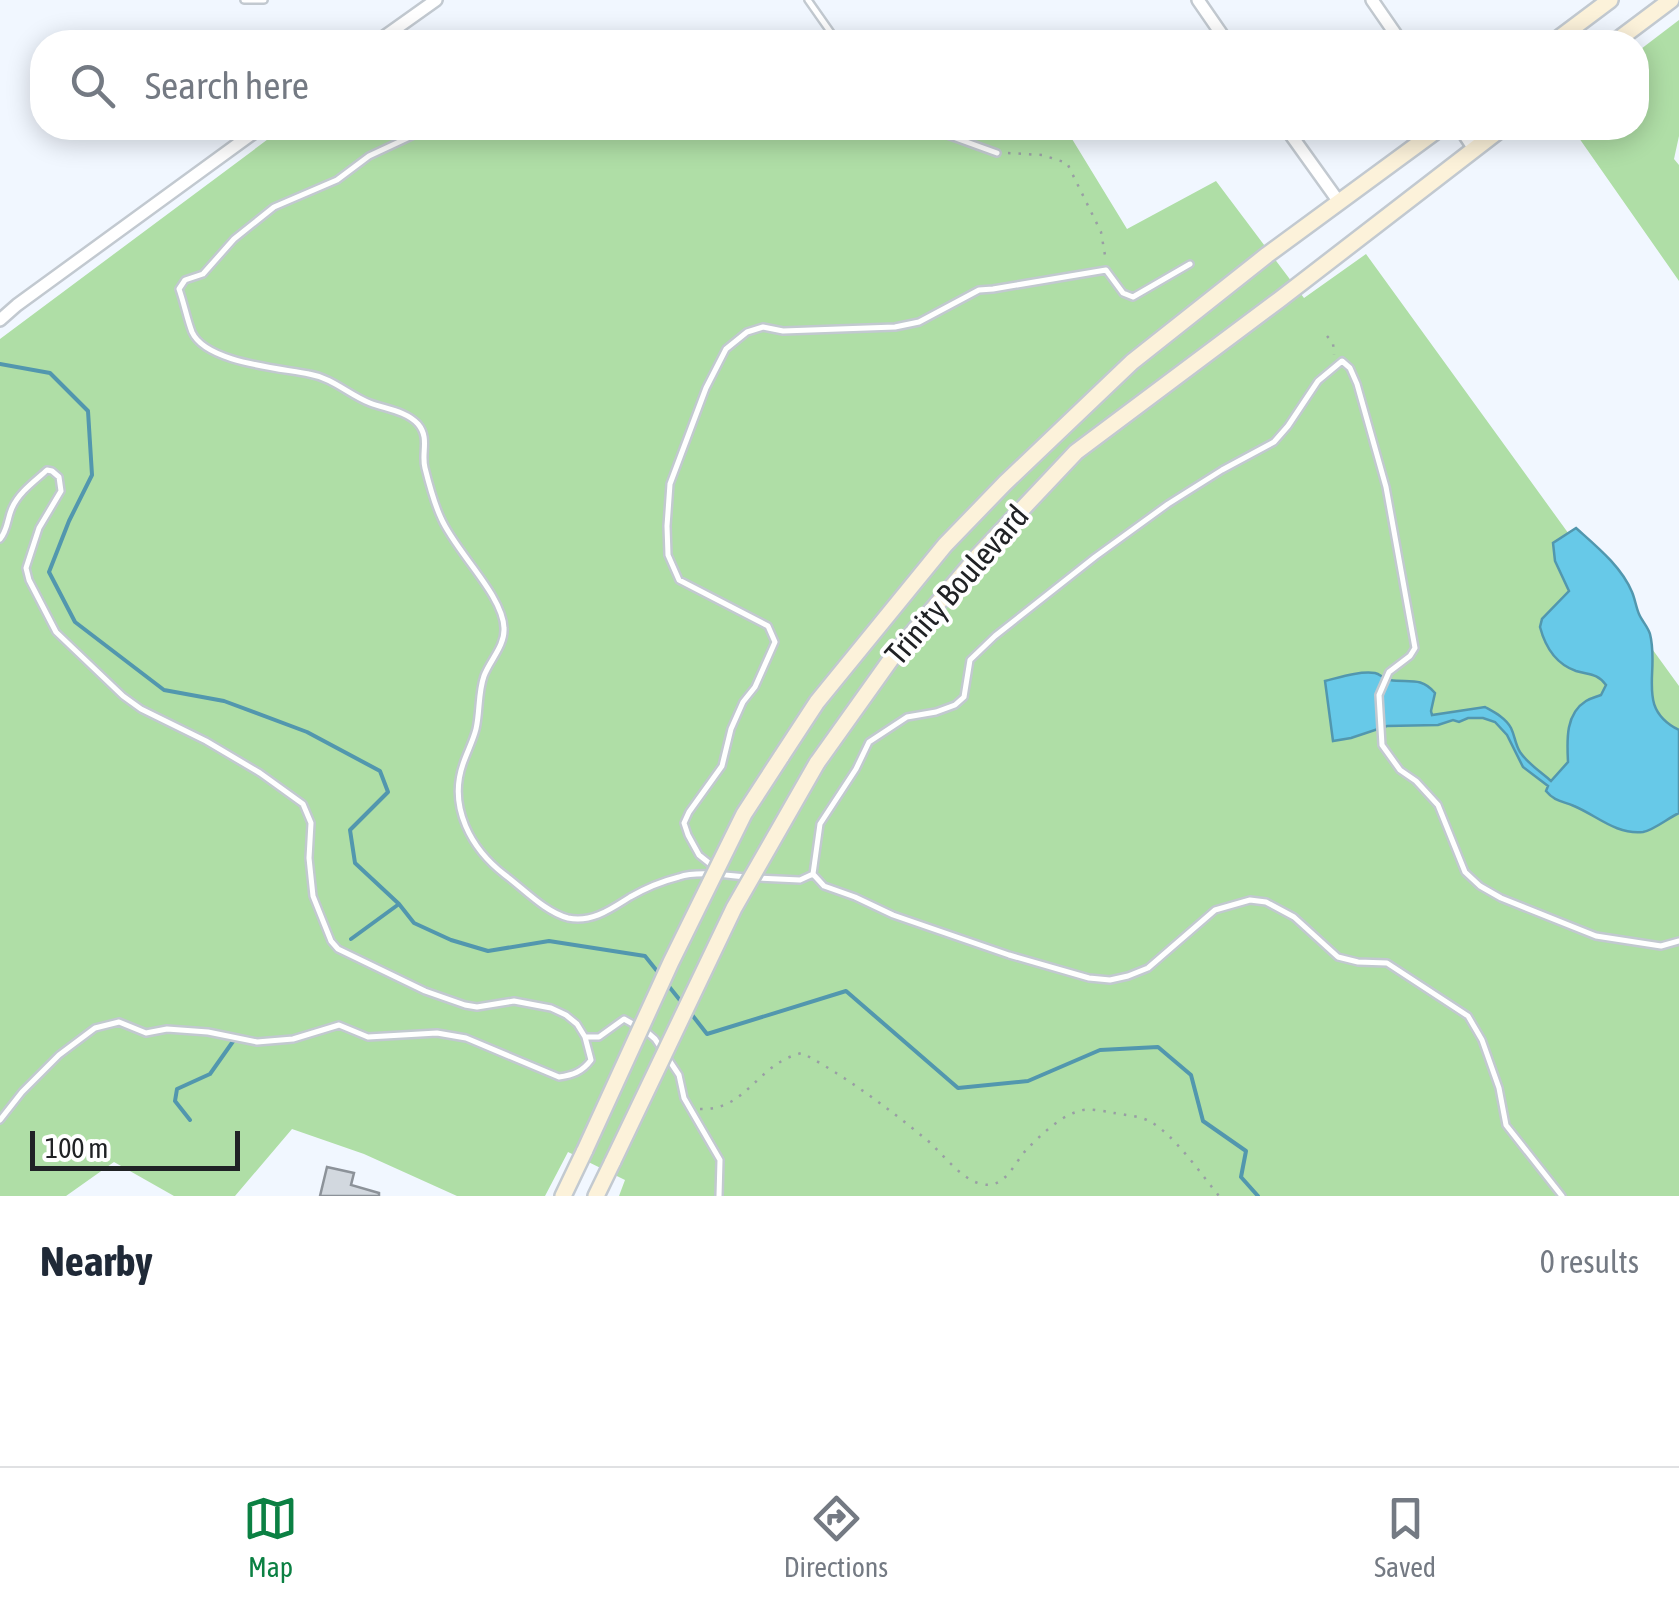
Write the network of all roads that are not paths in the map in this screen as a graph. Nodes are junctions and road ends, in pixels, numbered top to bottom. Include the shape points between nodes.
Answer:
1 (244, 0) edge
2 (264, 0) edge
3 (436, 0) edge
4 (808, 0) edge
5 (1198, 0) edge
6 (1372, 0) edge
7 (1610, 0) edge
8 (1671, 0) edge
9 (394, 30) edge
10 (829, 30) edge
11 (1219, 30) edge
12 (1393, 30) edge
13 (1570, 30) edge
14 (1630, 30) edge
15 (244, 140) edge
16 (403, 140) edge
17 (961, 140) edge
18 (1294, 140) edge
19 (1423, 140) edge
20 (1468, 140) edge
21 (1486, 140) edge
22 (1474, 149) junction
23 (997, 153) road end
24 (1338, 202) junction
25 (1190, 264) dead end
26 (0, 320) edge
27 (0, 539) edge
28 (813, 874) junction
29 (724, 875) junction
30 (1679, 941) edge
31 (585, 1037) junction
32 (0, 1120) edge
33 (563, 1196) edge
34 (596, 1196) edge
35 (719, 1196) edge
36 (1562, 1196) edge

1 - 2 lane
3 - 9 street
4 - 10 lane
5 - 11 street
6 - 12 street
7 - 13 main road
8 - 14 main road
15 - 26 street
16 - 29 lane via 274,207 203,274 185,280 179,289 193,334 220,355 324,378 408,416 422,431 440,517 495,599 505,633 484,677 457,796 483,855 553,912 570,918 612,910 682,875
17 - 23 lane
18 - 24 street
19 - 24 main road, Trinity Boulevard
20 - 22 street
21 - 22 main road, Trinity Boulevard
22 - 34 main road, Trinity Boulevard, bridge via 1076,452 894,655 817,763 734,908
24 - 33 main road, Trinity Boulevard, bridge via 1132,362 1005,483 817,702 744,814
25 - 29 lane via 1133,297 1106,270 979,290 919,322 894,327 763,328 726,349 674,472 667,526 668,556 679,580 768,626 776,642 731,729 722,766 684,824 699,855
27 - 31 lane via 14,504 52,470 61,491 26,568 47,617 140,710 220,749 303,804 312,822 313,896 338,949 465,1005 514,1000 551,1008
28 - 29 lane via 785,881
28 - 30 lane via 820,824 869,742 907,718 955,705 964,697 970,660 995,636 1168,504 1274,442 1318,381 1342,361 1356,384 1386,487 1412,628 1414,648 1379,695 1382,744 1392,762 1438,805 1465,872 1480,886 1596,936 1661,946
28 - 36 lane via 824,886 893,915 1110,980 1148,968 1215,910 1266,902 1294,917 1338,957 1386,963 1468,1016 1499,1088 1506,1125
31 - 32 lane via 591,1060 573,1076 559,1077 466,1038 437,1033 368,1037 339,1025 257,1042 208,1032 146,1033 118,1022 95,1028 59,1055
31 - 35 lane via 599,1037 624,1020 655,1039 720,1160

